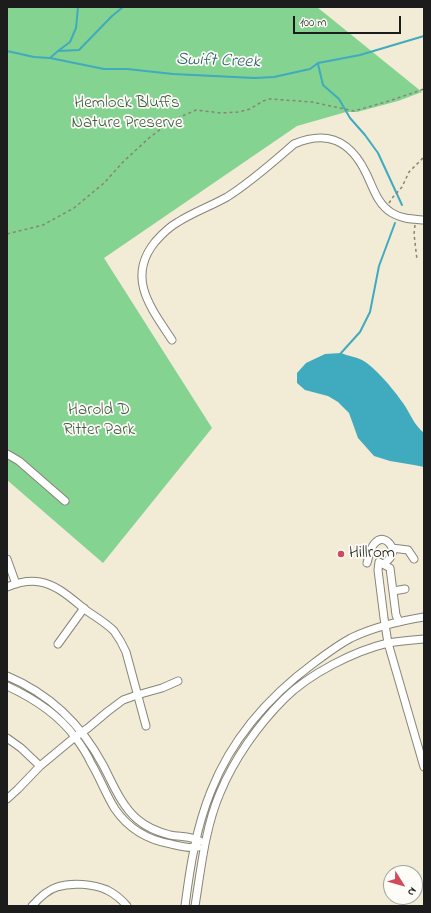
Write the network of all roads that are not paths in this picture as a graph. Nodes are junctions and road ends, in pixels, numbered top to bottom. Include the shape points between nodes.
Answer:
1 (424, 220) edge
2 (172, 340) dead end
3 (7, 454) edge
4 (66, 501) dead end
5 (392, 548) junction
6 (7, 559) edge
7 (414, 559) dead end
8 (367, 563) dead end
9 (384, 564) junction
10 (16, 584) junction
11 (7, 588) edge
12 (405, 589) dead end
13 (393, 591) junction
14 (84, 608) junction
15 (424, 617) edge
16 (399, 622) junction
17 (386, 626) junction
18 (424, 639) edge
19 (388, 643) junction
20 (58, 644) dead end
21 (7, 676) edge
22 (178, 681) dead end
23 (7, 686) edge
24 (137, 695) junction
25 (146, 726) dead end
26 (82, 732) junction
27 (75, 737) junction
28 (7, 738) edge
29 (40, 766) junction
30 (424, 767) edge
31 (7, 799) edge
32 (196, 839) junction
33 (205, 844) junction
34 (194, 848) junction
35 (32, 906) edge
36 (127, 906) edge
37 (184, 906) edge
38 (195, 906) edge

1 - 2 street via 403,218 385,208 374,192 358,158 339,142 317,137 294,144 247,184 176,223 151,248 143,267 142,284 150,304
3 - 4 street via 20,461
5 - 7 street via 408,550
5 - 8 street via 390,543 380,539 369,552
5 - 9 street via 390,558
6 - 10 street
9 - 13 street via 390,568
9 - 17 street via 379,562 378,570
10 - 11 street
10 - 14 street via 31,581 45,583
12 - 13 street
13 - 16 street
14 - 20 street
14 - 24 street via 113,631 123,644
15 - 16 street
16 - 17 street
17 - 19 street
17 - 32 street via 336,646 262,708 242,733 220,770
18 - 19 street
19 - 30 street
19 - 33 street via 335,663 308,679 285,698 264,721 231,770 219,794
21 - 26 street via 47,698
22 - 24 street
23 - 27 street via 51,712
24 - 25 street
24 - 26 street via 123,700
26 - 27 street
26 - 32 street via 96,752 124,804 138,820 146,826 170,835
27 - 29 street
27 - 34 street via 115,809 128,824 154,840
28 - 29 street
29 - 31 street
32 - 33 street
32 - 34 street
33 - 34 street
33 - 38 street
34 - 37 street
35 - 36 street via 47,892 57,887 82,885 106,890

